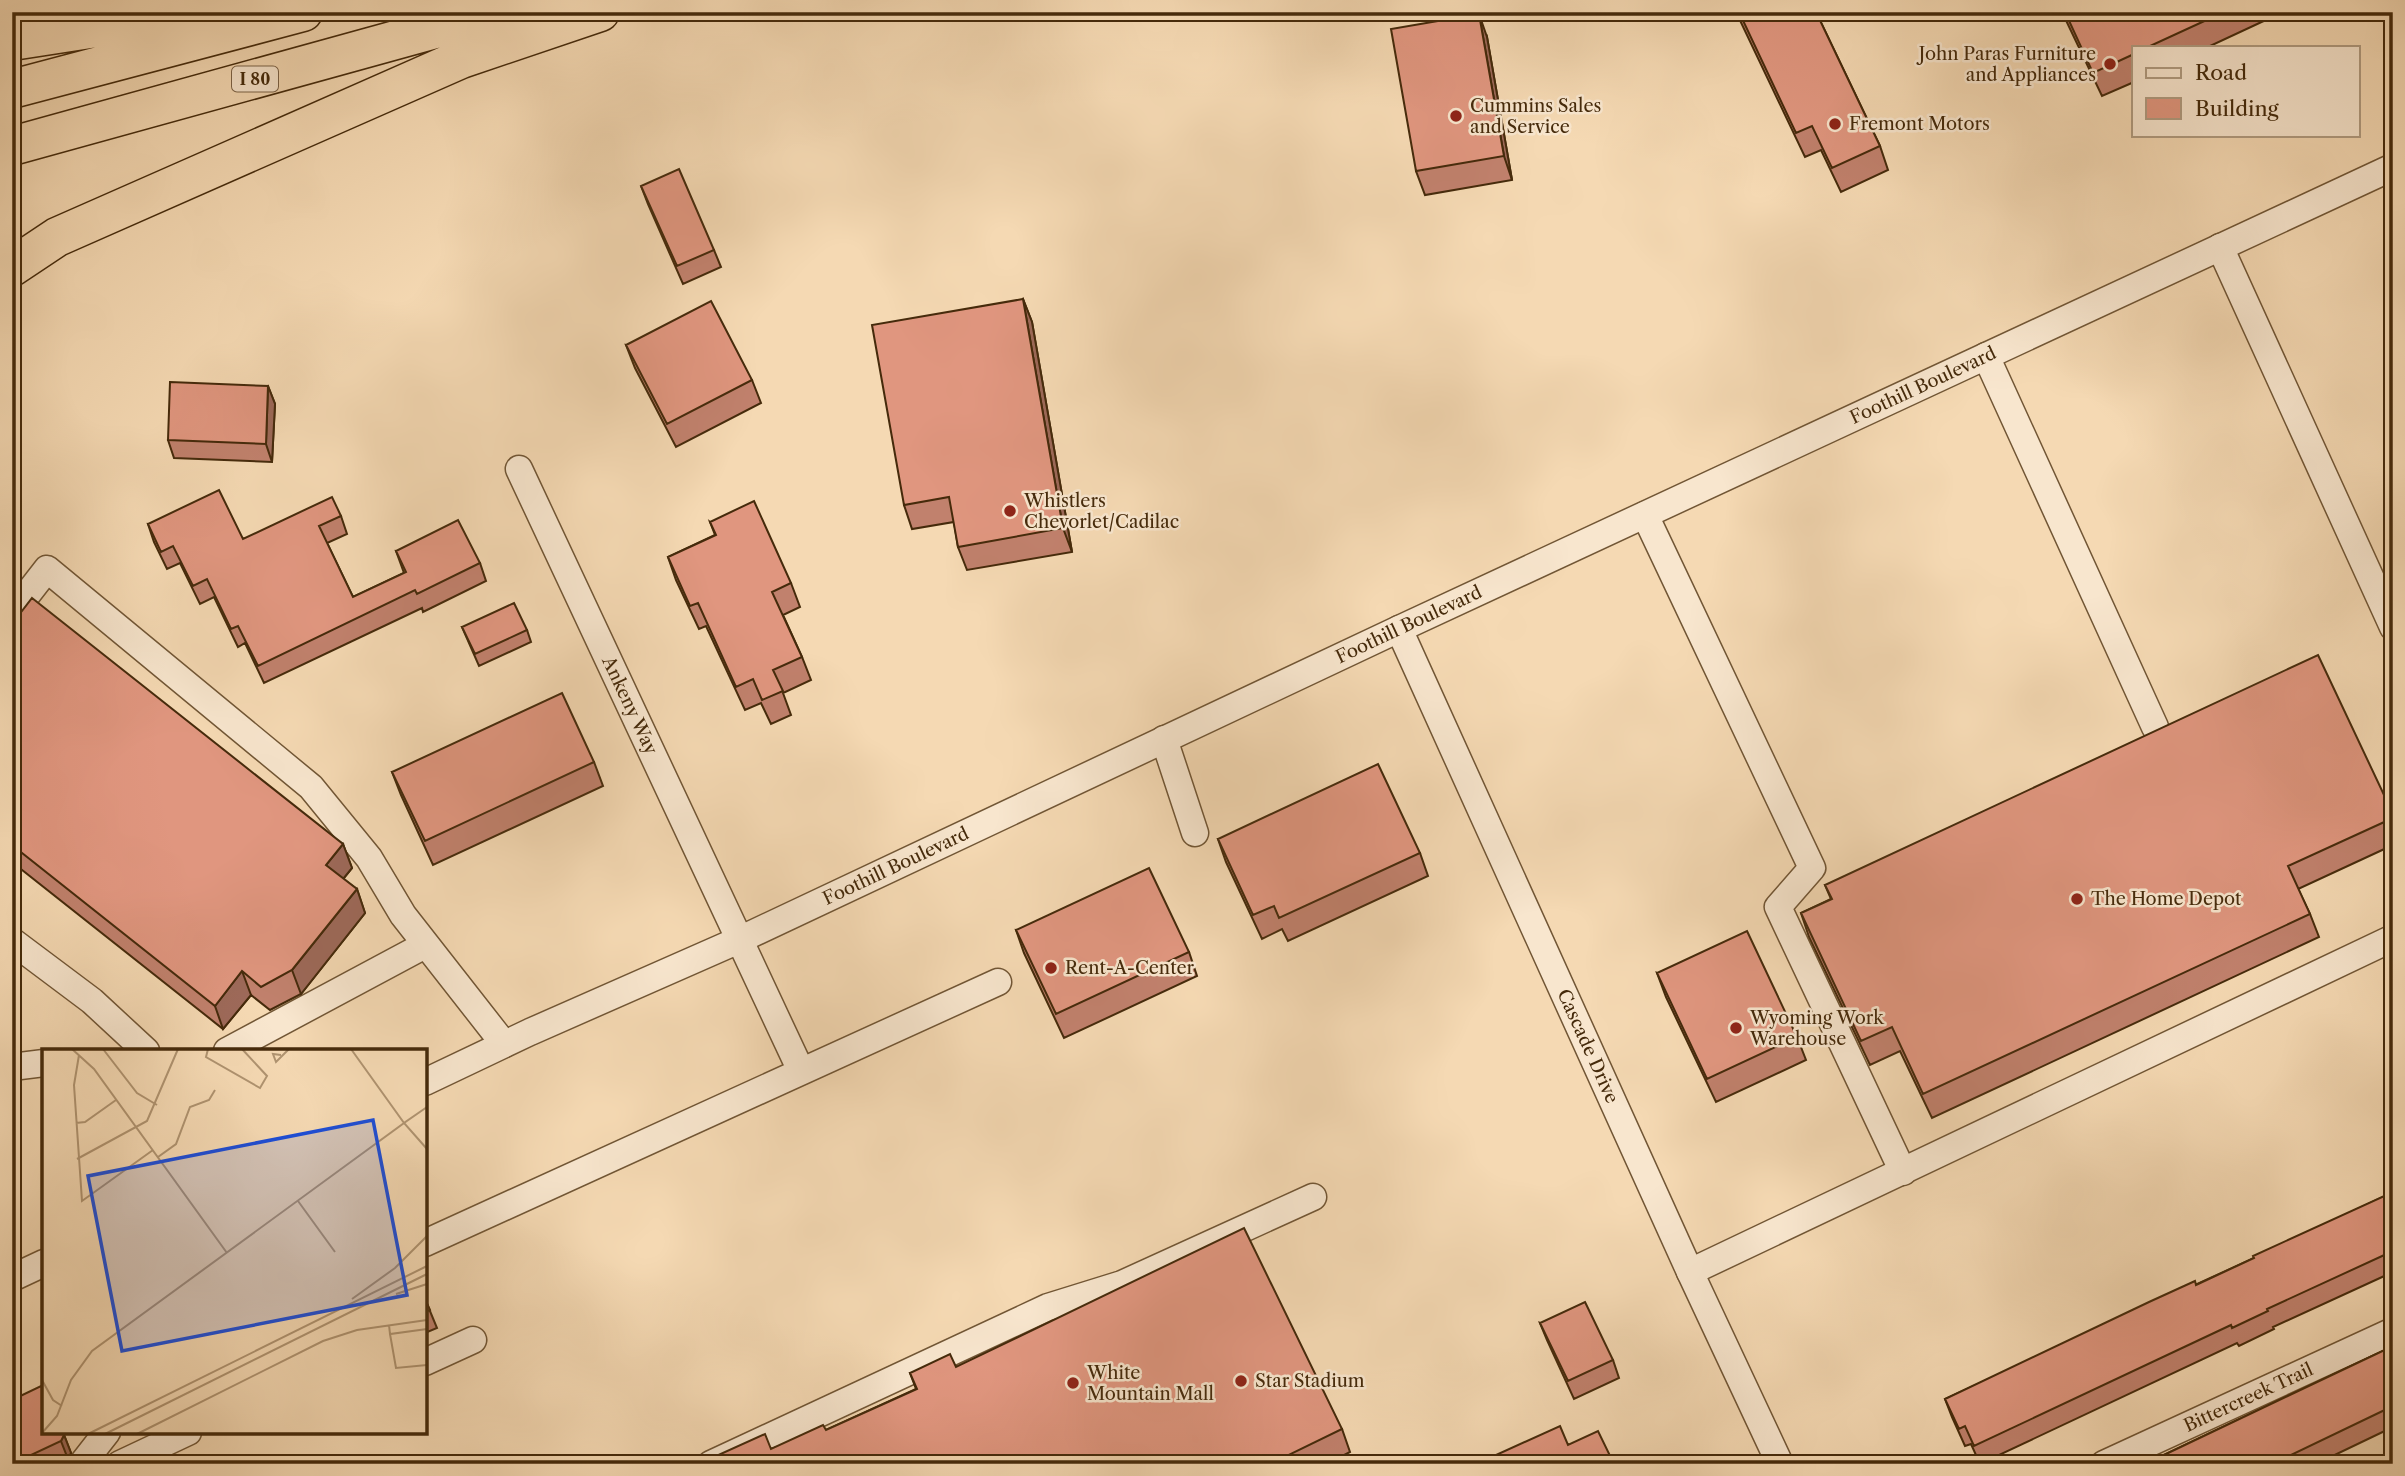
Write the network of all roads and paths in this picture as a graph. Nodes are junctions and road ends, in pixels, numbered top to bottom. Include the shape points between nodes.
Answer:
1 (200, 12) edge
2 (303, 12) edge
3 (497, 12) edge
4 (600, 12) edge
5 (12, 41) edge
6 (12, 89) edge
7 (12, 146) edge
8 (2393, 167) edge
9 (2220, 247) junction
10 (12, 267) edge
11 (1986, 356) junction
12 (519, 470) dead end
13 (1645, 515) junction
14 (12, 614) edge
15 (2393, 627) edge
16 (1399, 629) junction
17 (2155, 727) dead end
18 (1164, 739) junction
19 (1195, 833) dead end
20 (2393, 938) edge
21 (739, 940) junction
22 (12, 941) edge
23 (425, 945) junction
24 (998, 982) dead end
25 (504, 1044) junction
26 (142, 1049) edge
27 (231, 1049) edge
28 (42, 1063) edge
29 (12, 1067) edge
30 (801, 1072) junction
31 (427, 1081) edge
32 (1903, 1172) junction
33 (1312, 1197) dead end
34 (427, 1241) edge
35 (42, 1264) edge
36 (1690, 1272) junction
37 (12, 1278) edge
38 (2393, 1331) edge
39 (473, 1340) dead end
40 (427, 1361) edge
41 (103, 1434) edge
42 (184, 1434) edge
43 (82, 1464) edge
44 (120, 1464) edge
45 (711, 1464) edge
46 (1780, 1464) edge
47 (2104, 1464) edge

1 - 5 highway
2 - 6 highway
3 - 7 highway, I 80
4 - 10 highway via 449,65 57,237
8 - 9 street, Foothill Boulevard
9 - 11 street, Foothill Boulevard
9 - 15 street
11 - 13 street, Foothill Boulevard
11 - 17 street
12 - 21 street, Ankeny Way
13 - 16 street, Foothill Boulevard
13 - 32 street via 1812,869 1778,907
14 - 23 street via 47,569 311,787 369,858
16 - 18 street, Foothill Boulevard
16 - 36 street, Cascade Drive
18 - 19 street
18 - 21 street, Foothill Boulevard
20 - 32 street
21 - 25 street, Foothill Boulevard
21 - 30 street, Ankeny Way
22 - 26 street via 92,1001
23 - 25 street
23 - 27 street
24 - 30 street
25 - 31 street, Foothill Boulevard
28 - 29 street
30 - 34 street
32 - 36 street
33 - 45 street via 1122,1284 1048,1307
35 - 37 street
36 - 46 street, Cascade Drive
38 - 47 street, Bittercreek Trail
39 - 40 street
41 - 43 street
42 - 44 street

